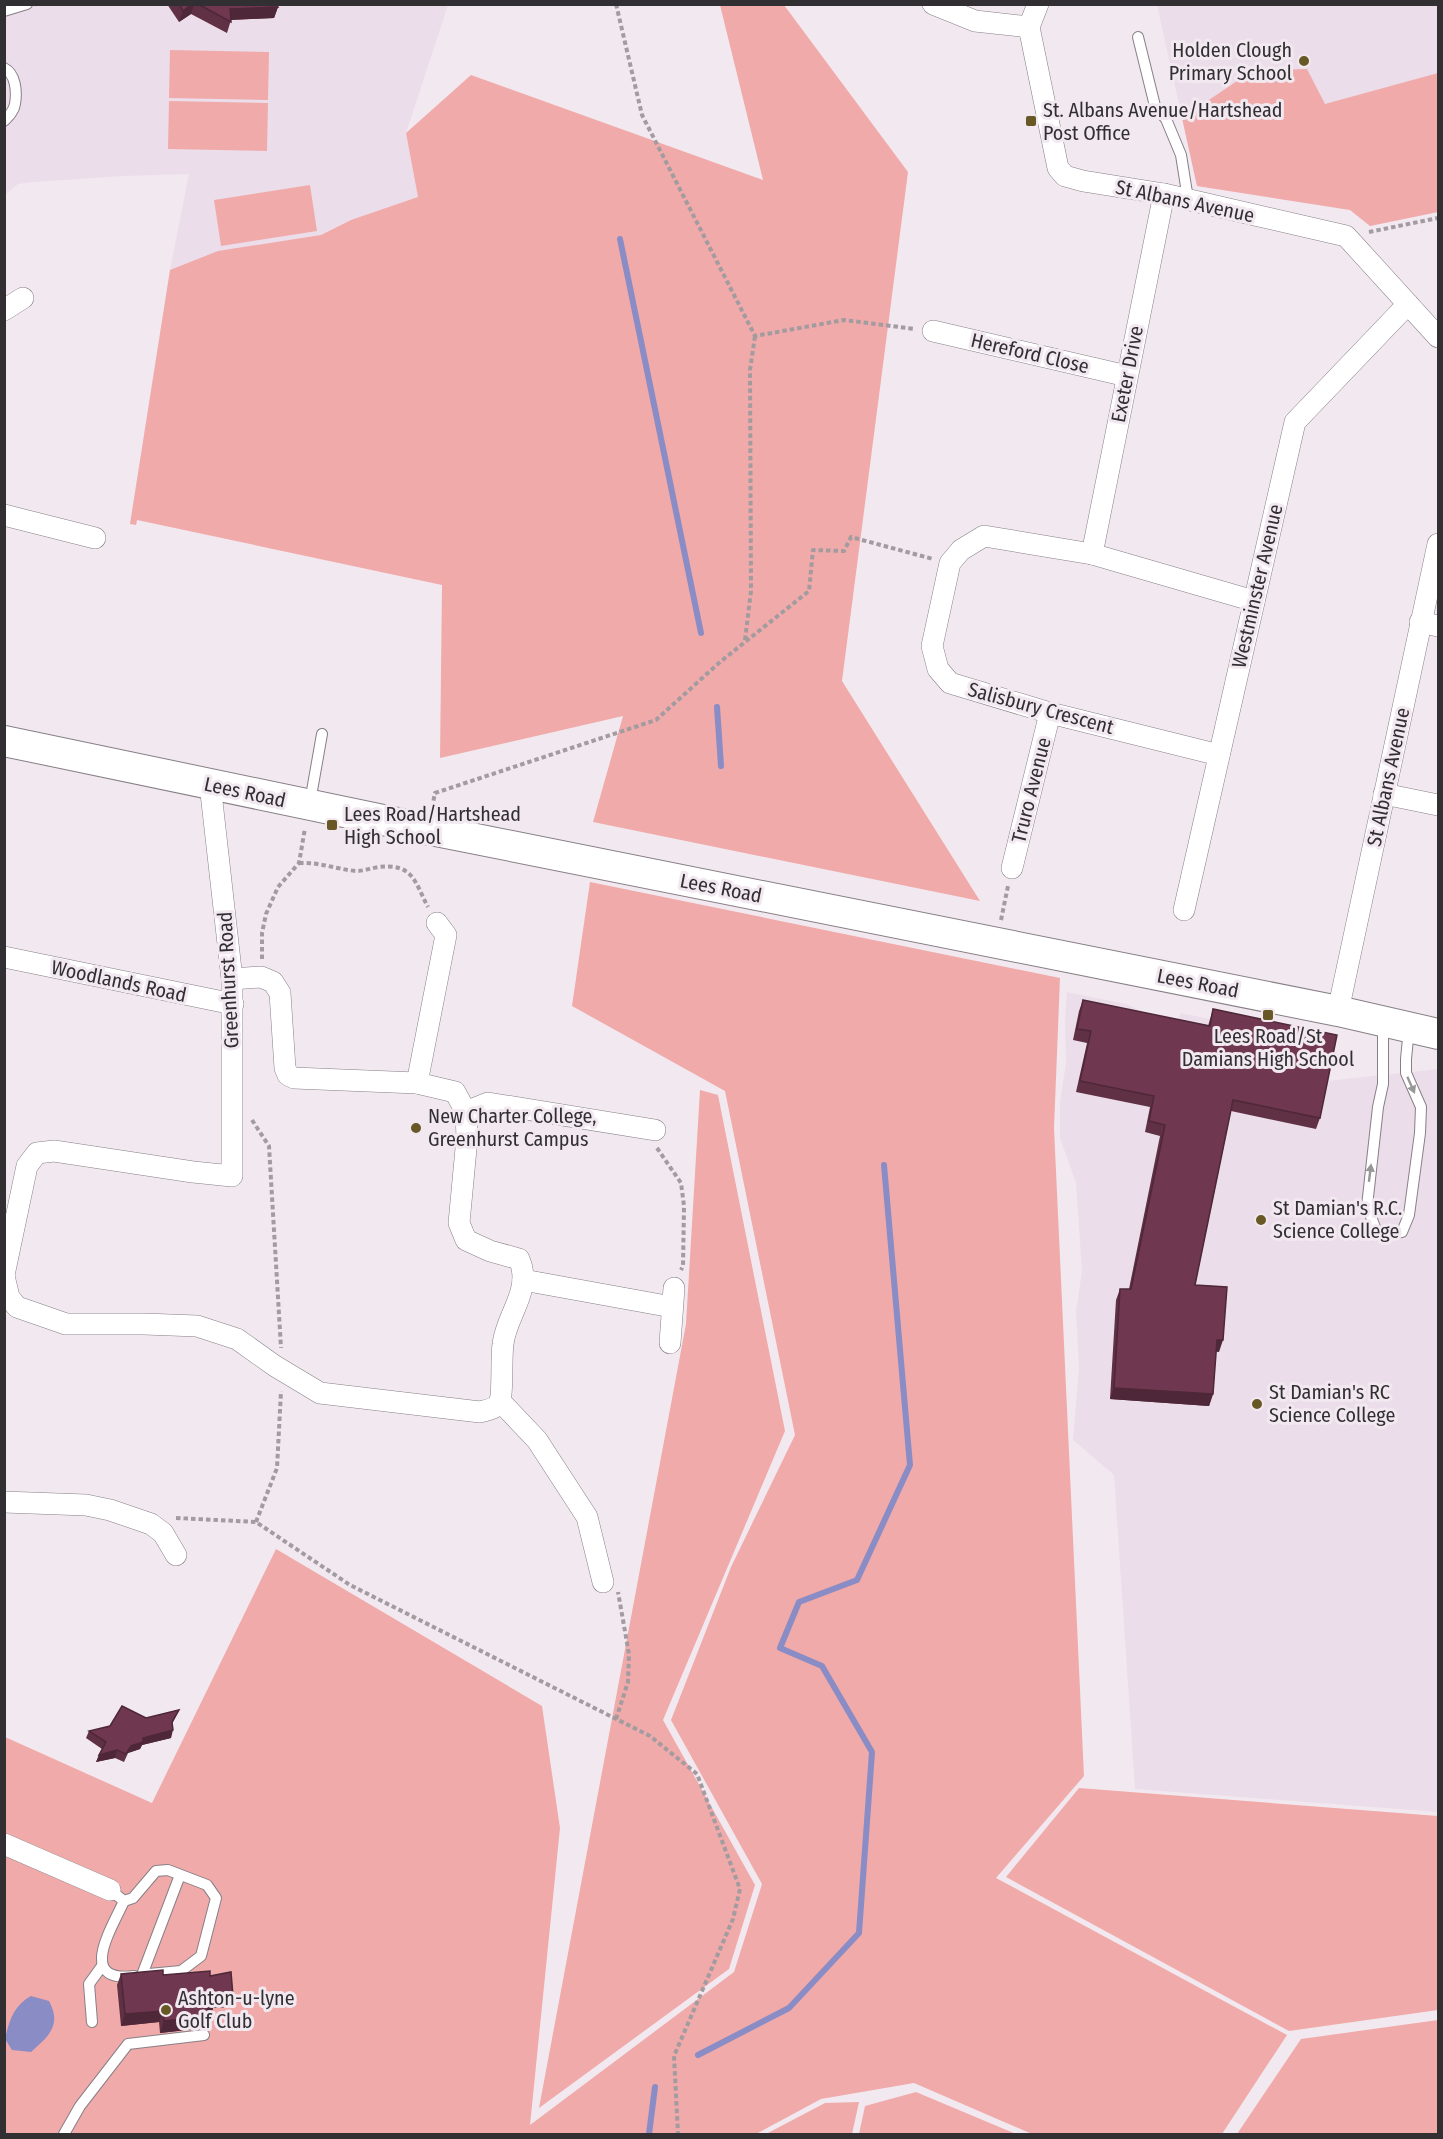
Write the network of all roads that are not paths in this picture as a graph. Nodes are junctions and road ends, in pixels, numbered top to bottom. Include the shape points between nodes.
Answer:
1 (27, 4) edge
2 (933, 4) edge
3 (1038, 4) edge
4 (4, 11) edge
5 (1029, 27) junction
6 (1138, 37) dead end
7 (4, 68) edge
8 (4, 121) edge
9 (1164, 194) junction
10 (1188, 199) junction
11 (23, 298) dead end
12 (1408, 304) junction
13 (4, 310) edge
14 (933, 331) road end
15 (1438, 337) edge
16 (1127, 376) junction
17 (4, 515) edge
18 (95, 538) dead end
19 (1438, 544) edge
20 (1092, 555) junction
21 (1254, 601) junction
22 (1430, 624) edge
23 (1050, 713) junction
24 (322, 734) dead end
25 (4, 741) edge
26 (1219, 755) junction
27 (210, 784) junction
28 (1384, 794) junction
29 (309, 805) junction
30 (1438, 805) edge
31 (1012, 868) dead end
32 (1184, 910) dead end
33 (437, 923) road end
34 (4, 957) edge
35 (232, 979) junction
36 (233, 1004) junction
37 (1338, 1011) junction
38 (1396, 1025) junction
39 (1438, 1034) edge
40 (417, 1083) junction
41 (466, 1112) junction
42 (655, 1130) road end
43 (4, 1275) edge
44 (523, 1280) junction
45 (670, 1343) dead end
46 (500, 1401) junction
47 (4, 1502) edge
48 (176, 1555) dead end
49 (603, 1582) road end
50 (4, 1844) edge
51 (180, 1875) junction
52 (117, 1896) junction
53 (102, 1966) junction
54 (142, 1975) junction
55 (92, 2022) dead end
56 (204, 2035) dead end
57 (64, 2134) edge

1 - 4 lane
2 - 5 street via 975,21
3 - 5 street
5 - 9 street, St Albans Avenue via 1058,168 1065,176 1083,181
6 - 10 lane via 1155,106 1166,119 1181,155
7 - 8 lane via 15,80 15,105
9 - 10 street, St Albans Avenue
9 - 16 street, Exeter Drive
10 - 12 street, St Albans Avenue via 1346,236
11 - 13 street
12 - 15 street
12 - 21 street, Westminster Avenue via 1295,422
14 - 16 street, Hereford Close
16 - 20 street, Exeter Drive
17 - 18 street
19 - 22 street, St Albans Avenue
20 - 21 street
20 - 23 street, Salisbury Crescent via 984,536 961,550 950,563 933,646 938,669 950,683
21 - 26 street, Westminster Avenue
22 - 28 street, St Albans Avenue
23 - 26 street, Salisbury Crescent
23 - 31 street, Truro Avenue
24 - 29 lane
25 - 27 main road, Lees Road
26 - 32 street, Westminster Avenue
27 - 29 main road, Lees Road
27 - 35 street, Greenhurst Road
28 - 30 street
28 - 37 street, St Albans Avenue
29 - 37 main road, Lees Road
33 - 40 street via 446,935
34 - 36 street, Woodlands Road
35 - 36 street, Greenhurst Road
35 - 40 street via 261,977 273,982 280,993 288,1075
36 - 43 street, Greenhurst Road via 232,1176 54,1151 37,1153 27,1166
37 - 38 main road, Lees Road
38 -> 38 lane via 1406,1073 1421,1107 1420,1133 1409,1215 1402,1232 1382,1234 1376,1230 1367,1206 1383,1084 1381,1052
38 - 39 main road, Lees Road
40 - 41 street via 455,1092
41 - 42 street via 488,1103
41 - 44 street via 459,1223 466,1240 519,1259
43 - 46 street via 9,1297 17,1306 66,1324 197,1326 237,1339 320,1393 480,1412 493,1409
44 - 45 street via 673,1297
44 - 46 street via 503,1342
46 - 49 street via 537,1440 588,1517
47 - 48 street via 86,1505 110,1510 151,1524 163,1533
50 - 52 street
51 - 52 lane via 156,1871 133,1898
51 - 54 lane
51 - 54 lane via 207,1885 216,1898 201,1956 181,1971
52 - 53 lane
53 - 54 lane via 107,1974 117,1978
53 - 55 lane via 89,1984
56 - 57 lane via 128,2044 80,2106

